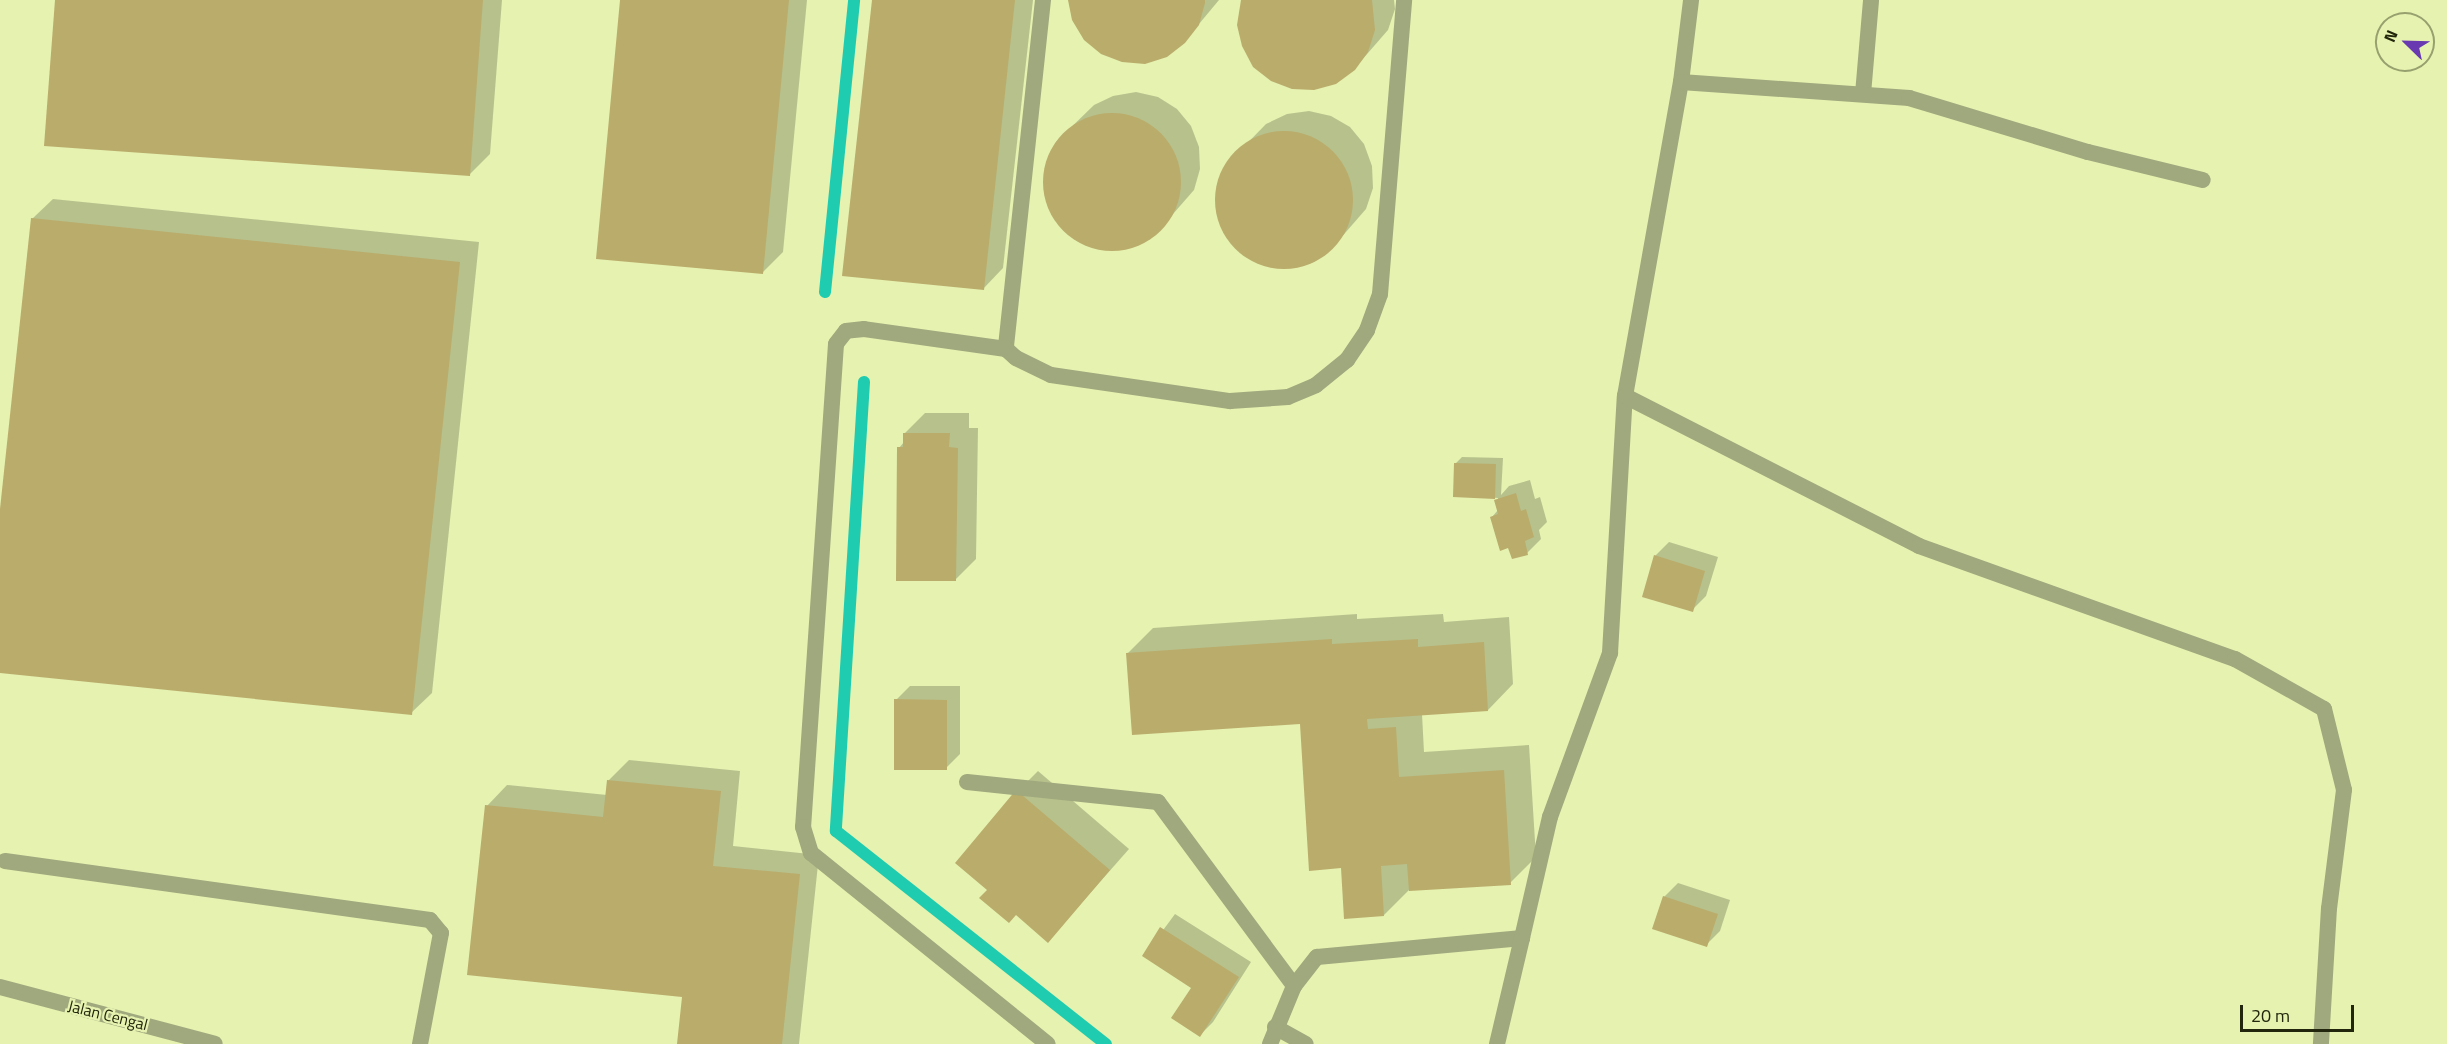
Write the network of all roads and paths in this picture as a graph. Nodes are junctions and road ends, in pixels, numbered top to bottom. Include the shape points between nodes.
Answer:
1 (1043, 0) edge
2 (1404, 0) edge
3 (1690, 0) edge
4 (1871, 0) edge
5 (1681, 82) junction
6 (1863, 94) junction
7 (2203, 180) dead end
8 (1006, 349) junction
9 (1625, 396) junction
10 (966, 782) dead end
11 (5, 861) dead end
12 (1522, 938) junction
13 (1294, 986) junction
14 (0, 987) edge
15 (1275, 1027) junction
16 (214, 1044) edge
17 (420, 1044) edge
18 (1048, 1044) edge
19 (1270, 1044) edge
20 (1306, 1044) edge
21 (1497, 1044) edge
22 (2321, 1044) edge

1 - 8 street
2 - 8 street via 1380,294 1367,330 1347,360 1316,385 1288,397 1230,401 1051,375
3 - 5 street
4 - 6 street
5 - 6 street
5 - 9 street
6 - 7 street via 1909,98 2088,152
8 - 18 street via 864,329 846,331 836,344 803,827 811,853
9 - 12 street via 1610,653 1550,817
9 - 22 street via 1919,546 2235,658 2324,709 2344,790 2329,908
10 - 13 street via 1158,802
11 - 17 street via 430,920 441,933
12 - 13 street via 1317,957
12 - 21 street
13 - 15 street
14 - 16 street, Jalan Cengal
15 - 19 street
15 - 20 street

